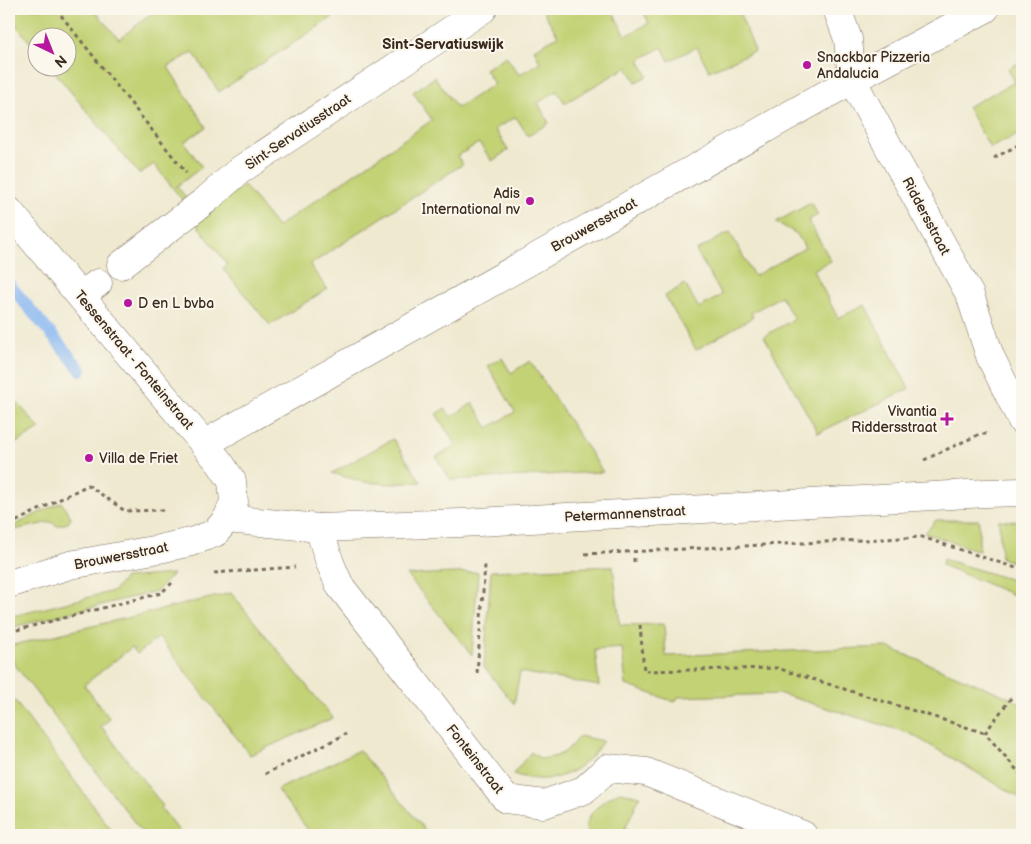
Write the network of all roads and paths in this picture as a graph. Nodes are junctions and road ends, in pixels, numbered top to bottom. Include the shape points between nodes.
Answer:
1 (56, 9) edge
2 (483, 9) edge
3 (837, 9) edge
4 (985, 9) edge
5 (852, 80) junction
6 (1022, 143) edge
7 (994, 158) dead end
8 (190, 178) dead end
9 (9, 211) edge
10 (121, 266) dead end
11 (1022, 421) edge
12 (204, 444) junction
13 (1022, 492) edge
14 (170, 509) dead end
15 (227, 519) junction
16 (9, 525) edge
17 (319, 528) junction
18 (577, 554) dead end
19 (634, 558) dead end
20 (485, 565) dead end
21 (634, 565) dead end
22 (276, 568) dead end
23 (1022, 570) edge
24 (212, 573) dead end
25 (178, 579) dead end
26 (9, 584) edge
27 (640, 625) dead end
28 (9, 632) edge
29 (477, 673) dead end
30 (1011, 698) dead end
31 (985, 733) junction
32 (346, 734) dead end
33 (264, 774) dead end
34 (1022, 776) edge
35 (9, 827) edge
36 (21, 835) edge
37 (804, 835) edge

1 - 8 path
2 - 10 street, Sint-Servatiusstraat via 240,170
3 - 5 street, Riddersstraat via 848,39
4 - 5 street, Brouwersstraat
5 - 11 street, Riddersstraat via 970,295 990,356
5 - 12 street, Brouwersstraat
6 - 7 path
9 - 12 street, Tessenstraat - Fonteinstraat via 89,289
12 - 15 street, Tessenstraat - Fonteinstraat via 232,482 234,502
13 - 17 street, Petermannenstraat
14 - 16 path via 125,511 88,485
15 - 17 street, Petermannenstraat
15 - 26 street, Brouwersstraat via 216,533 191,542 70,565
17 - 37 street, Fonteinstraat via 340,586 506,798 544,804 584,790 608,768 646,772
18 - 23 path via 922,537
19 - 21 path
20 - 29 path
22 - 24 path
25 - 28 path via 161,593
27 - 31 path via 644,671 777,668
30 - 31 path
31 - 34 path
32 - 33 path
35 - 36 path

